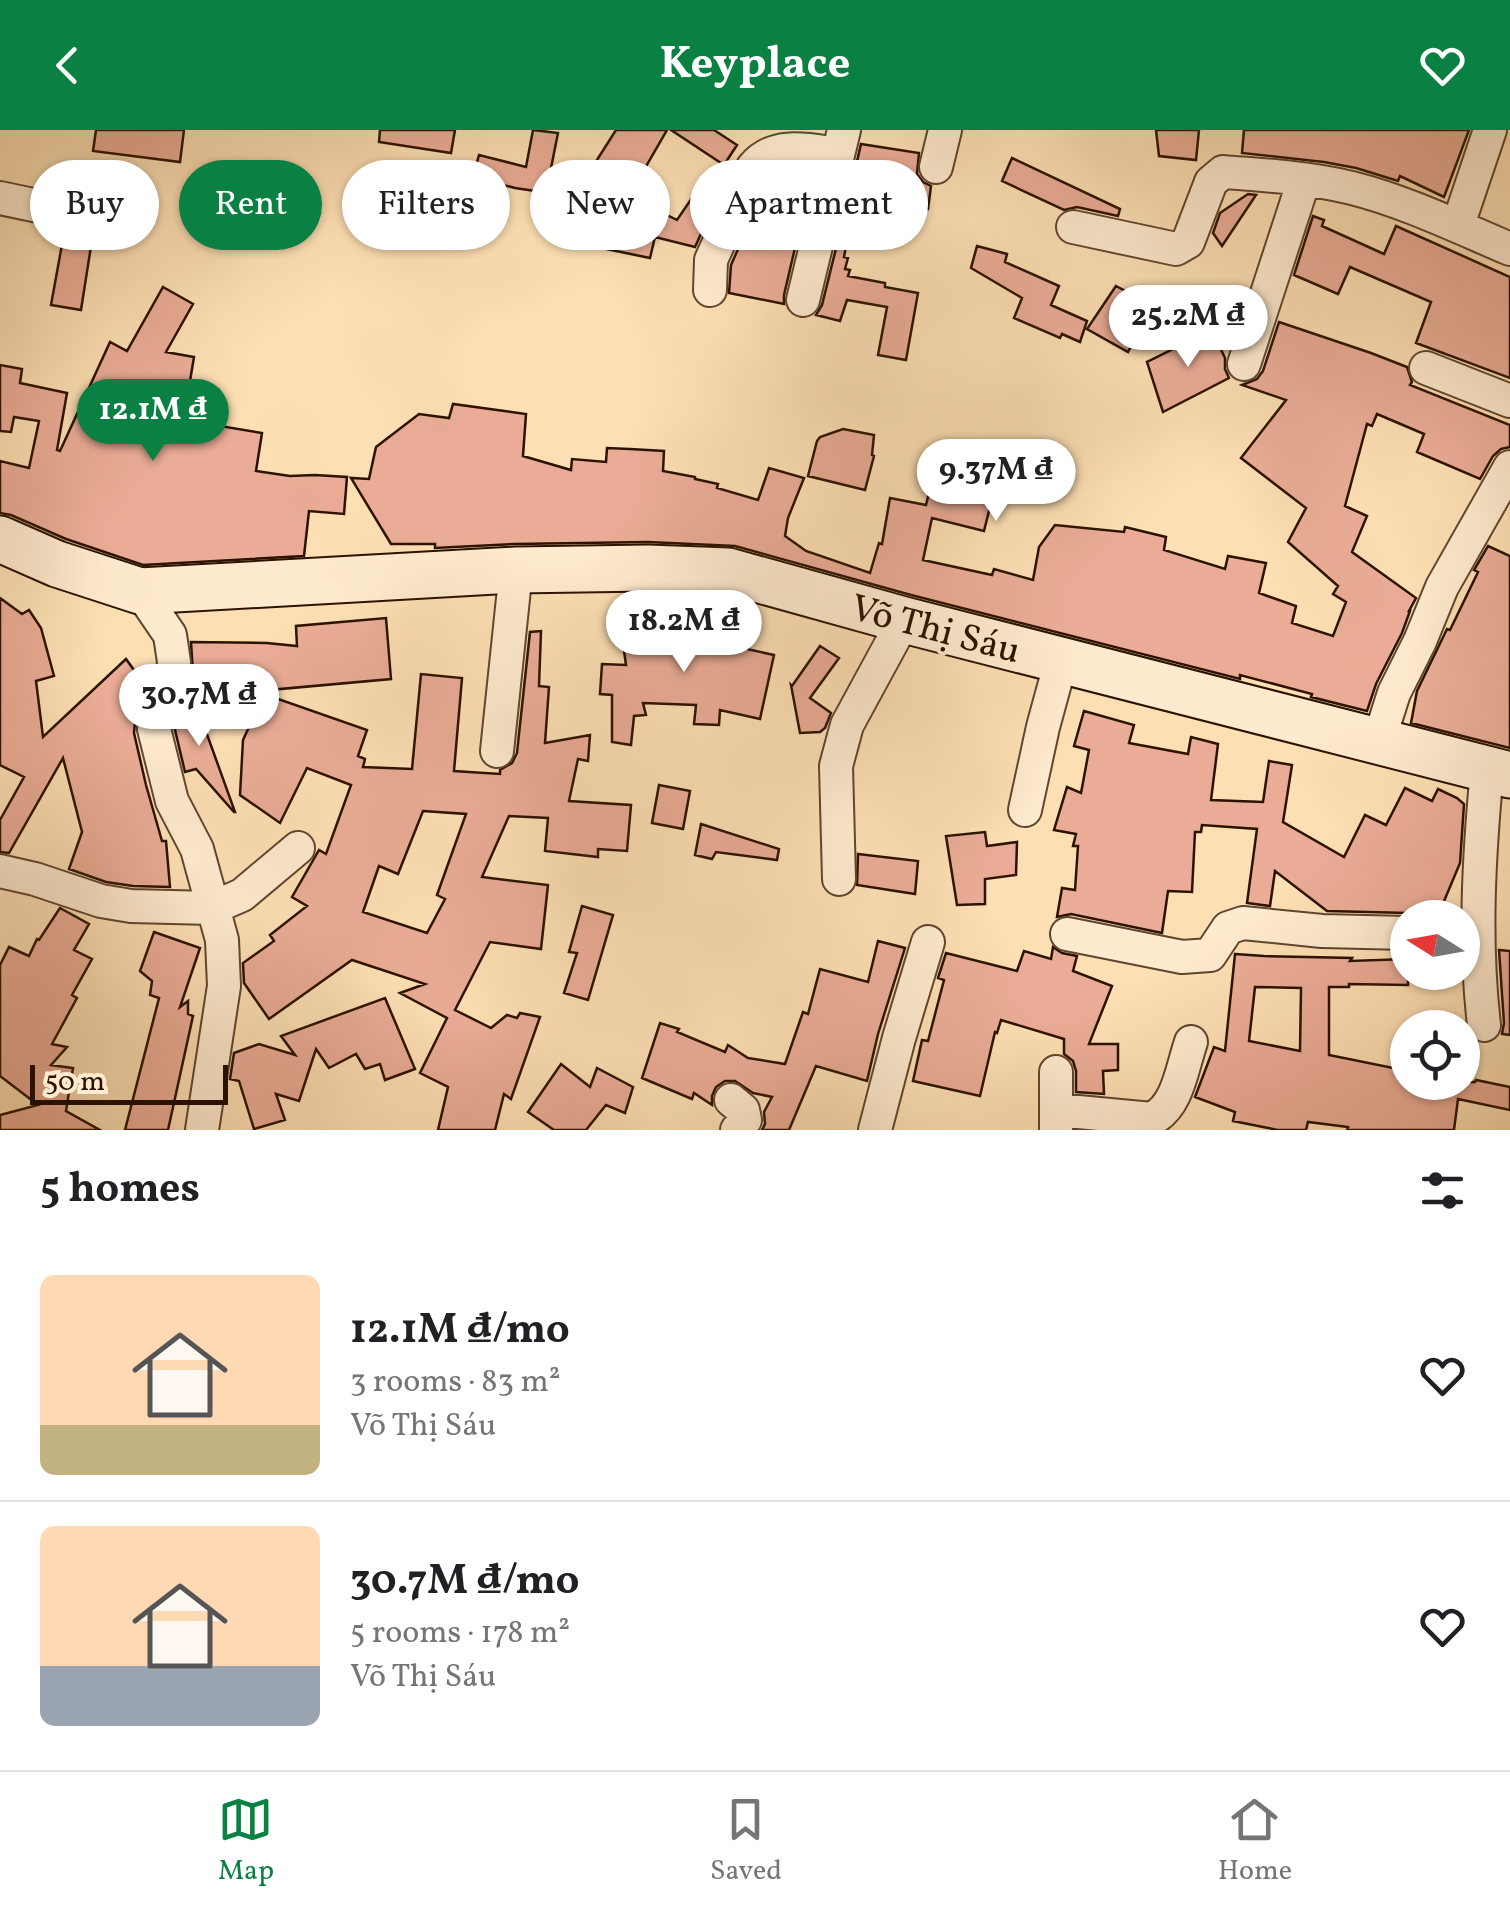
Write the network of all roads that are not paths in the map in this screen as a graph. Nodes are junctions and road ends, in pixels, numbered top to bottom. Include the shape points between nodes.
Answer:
1 (945, 130) edge
2 (1490, 130) edge
3 (841, 142) edge
4 (936, 168) dead end
5 (1304, 180) junction
6 (0, 198) edge
7 (30, 204) edge
8 (1458, 225) junction
9 (1073, 227) dead end
10 (1510, 249) edge
11 (710, 290) dead end
12 (803, 300) dead end
13 (1244, 364) dead end
14 (1426, 368) dead end
15 (1510, 400) edge
16 (1510, 466) edge
17 (0, 540) edge
18 (516, 570) junction
19 (140, 590) junction
20 (904, 620) junction
21 (1061, 661) junction
22 (1379, 740) junction
23 (498, 751) dead end
24 (1499, 772) edge
25 (1025, 810) dead end
26 (298, 848) dead end
27 (0, 871) edge
28 (839, 879) dead end
29 (1474, 900) edge
30 (212, 908) junction
31 (1390, 932) edge
32 (1066, 934) dead end
33 (928, 942) dead end
34 (1479, 990) edge
35 (1484, 1025) dead end
36 (1191, 1042) dead end
37 (1056, 1072) dead end
38 (1056, 1120) edge
39 (202, 1130) edge
40 (875, 1130) edge

1 - 4 street
2 - 8 street
3 - 11 street via 761,157 712,260
3 - 12 street
5 - 8 street via 1350,188
5 - 9 street via 1223,172 1211,182 1188,242 1176,249
5 - 13 street
6 - 7 street
8 - 10 street
14 - 15 street
16 - 22 street via 1442,587
17 - 19 street, Võ Thị Sáu
18 - 19 street, Võ Thị Sáu
18 - 20 street, Võ Thị Sáu via 728,571
18 - 23 street
19 - 30 street via 170,635 172,683 154,729
20 - 21 street, Võ Thị Sáu
20 - 28 street via 847,726 836,766
21 - 22 street, Võ Thị Sáu
21 - 25 street
22 - 24 street, Võ Thị Sáu
24 - 29 street
26 - 30 street via 242,895
27 - 30 street via 101,901
30 - 39 street via 222,940 224,986
31 - 32 street via 1243,922 1228,928 1210,955 1182,957
33 - 40 street
34 - 35 street
36 - 38 street via 1163,1113
37 - 38 street

